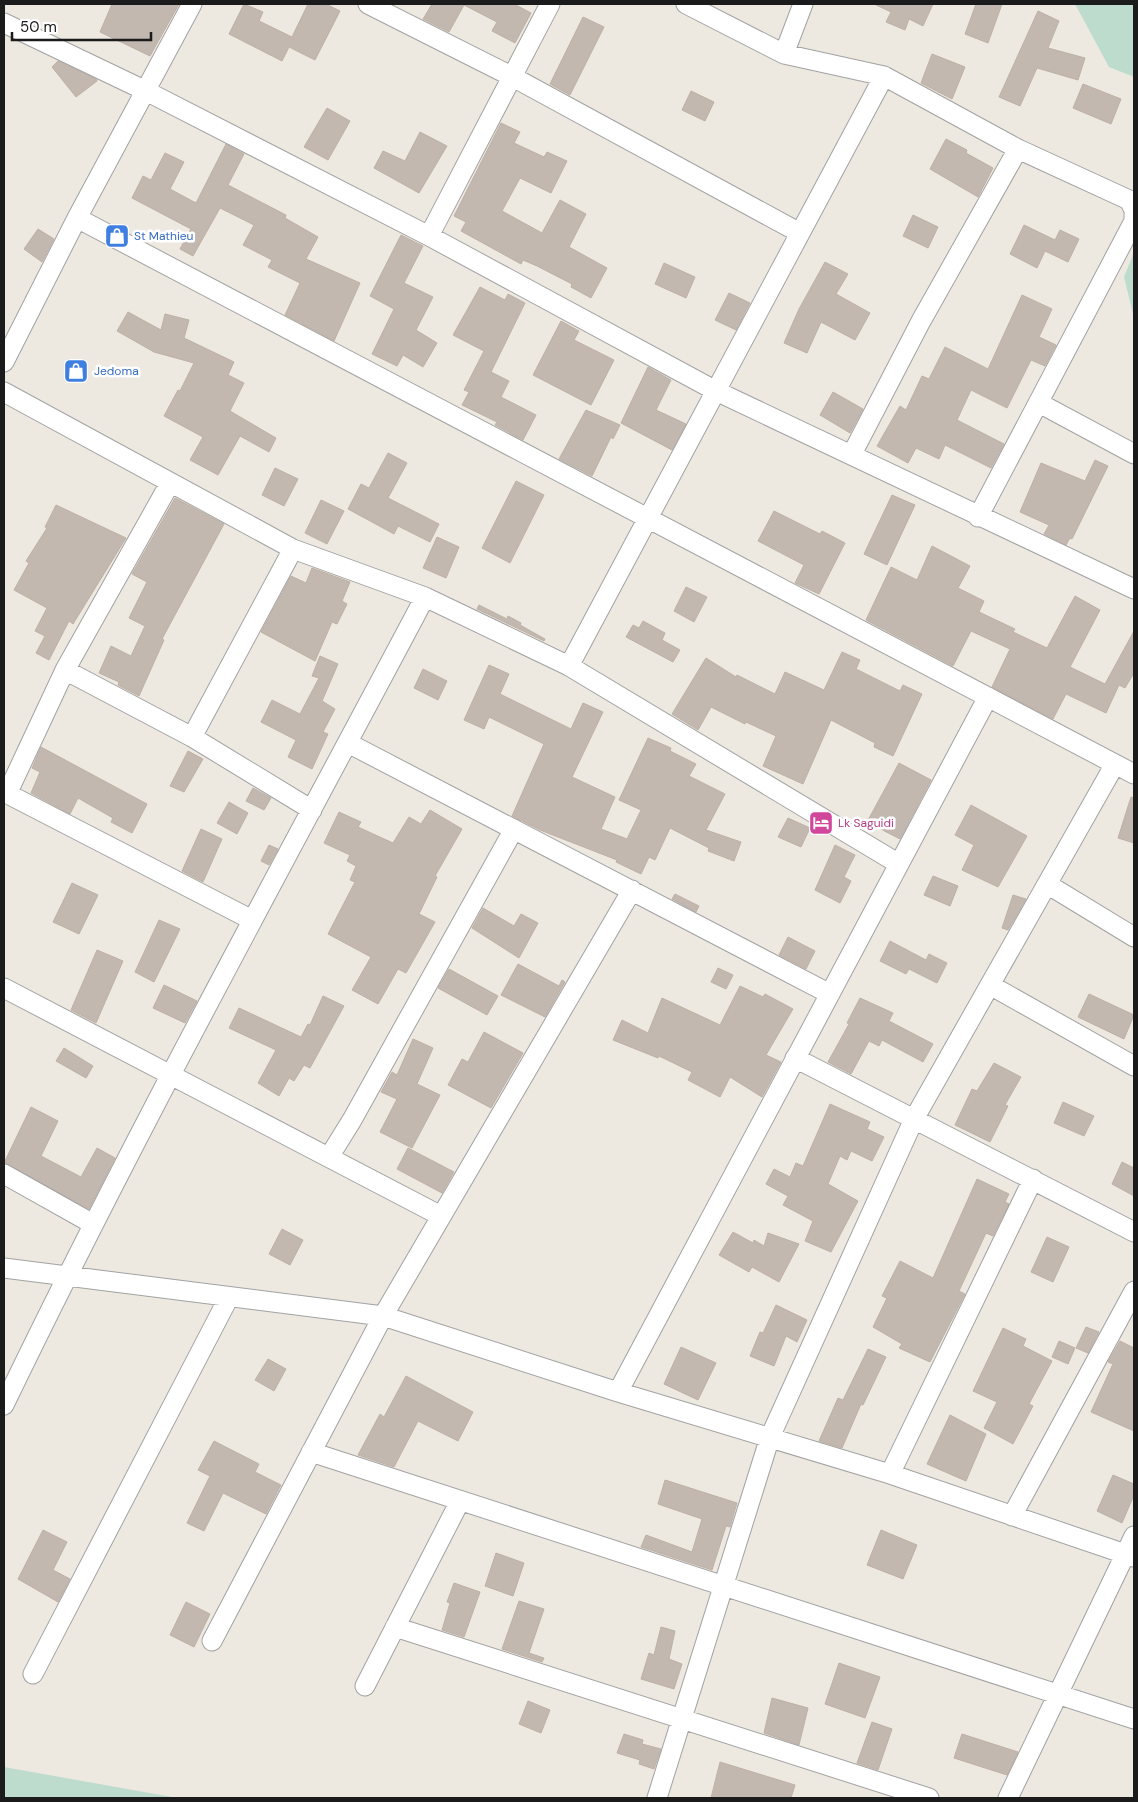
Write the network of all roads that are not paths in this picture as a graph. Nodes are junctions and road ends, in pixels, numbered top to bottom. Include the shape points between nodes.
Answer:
1 (192, 4) edge
2 (368, 4) edge
3 (550, 4) edge
4 (686, 4) edge
5 (803, 4) edge
6 (4, 23) edge
7 (784, 54) junction
8 (511, 76) junction
9 (884, 76) junction
10 (146, 91) junction
11 (1018, 149) junction
12 (1134, 212) edge
13 (77, 218) junction
14 (800, 233) junction
15 (429, 236) junction
16 (4, 362) edge
17 (716, 391) junction
18 (4, 392) edge
19 (1039, 403) junction
20 (852, 454) junction
21 (1134, 454) edge
22 (170, 483) junction
23 (978, 517) junction
24 (648, 518) junction
25 (293, 549) junction
26 (1134, 589) edge
27 (425, 597) junction
28 (569, 666) junction
29 (65, 670) junction
30 (988, 697) junction
31 (192, 737) junction
32 (348, 743) junction
33 (1115, 764) junction
34 (1134, 774) edge
35 (6, 793) edge
36 (312, 810) junction
37 (514, 829) junction
38 (899, 864) junction
39 (1048, 884) junction
40 (632, 890) junction
41 (252, 920) junction
42 (1134, 937) edge
43 (990, 985) junction
44 (4, 988) edge
45 (830, 994) junction
46 (795, 1058) junction
47 (1134, 1066) edge
48 (172, 1076) junction
49 (914, 1119) junction
50 (328, 1157) junction
51 (4, 1174) edge
52 (1033, 1180) junction
53 (441, 1216) junction
54 (93, 1224) junction
55 (1134, 1232) edge
56 (4, 1268) edge
57 (66, 1276) junction
58 (1134, 1291) edge
59 (229, 1296) junction
60 (383, 1316) junction
61 (618, 1392) junction
62 (4, 1405) edge
63 (770, 1437) junction
64 (311, 1452) junction
65 (890, 1474) junction
66 (460, 1501) junction
67 (1012, 1516) junction
68 (1134, 1536) edge
69 (1130, 1556) edge
70 (723, 1586) junction
71 (396, 1627) junction
72 (212, 1641) dead end
73 (33, 1674) dead end
74 (365, 1686) dead end
75 (1058, 1694) junction
76 (681, 1719) junction
77 (1134, 1719) edge
78 (657, 1798) edge
79 (929, 1798) edge
80 (1008, 1798) edge

1 - 10 street
2 - 8 street
3 - 8 street
4 - 7 street
5 - 7 street
6 - 10 street
7 - 9 street
8 - 14 street
8 - 15 street
9 - 11 street
9 - 14 street
10 - 13 street
10 - 15 street
11 - 12 street via 1129,200
11 - 20 street via 920,321
12 - 19 street via 1134,221
13 - 16 street
13 - 24 street
14 - 17 street
15 - 17 street
17 - 20 street
17 - 24 street
18 - 22 street
19 - 21 street
19 - 23 street
20 - 23 street
22 - 25 street
22 - 29 street
23 - 26 street
24 - 28 street
24 - 30 street
25 - 27 street
25 - 31 street
27 - 28 street
27 - 32 street
28 - 38 street
29 - 31 street
29 - 35 street
30 - 33 street
30 - 38 street
31 - 36 street
32 - 36 street
32 - 37 street
33 - 34 street
33 - 39 street
35 - 41 street
36 - 41 street
37 - 40 street
37 - 50 street via 352,1120
38 - 45 street
39 - 42 street
39 - 43 street
40 - 45 street
40 - 53 street
41 - 48 street
43 - 47 street
43 - 49 street
44 - 48 street
45 - 46 street
46 - 49 street
46 - 61 street
48 - 50 street
48 - 54 street
49 - 52 street
49 - 63 street
50 - 53 street
51 - 54 street
52 - 55 street
52 - 65 street
53 - 60 street
54 - 57 street
56 - 57 street
57 - 59 street
57 - 62 street
58 - 67 street
59 - 60 street
59 - 73 street
60 - 61 street
60 - 64 street
61 - 63 street
63 - 65 street
63 - 70 street
64 - 66 street
64 - 72 street
65 - 67 street
66 - 70 street
66 - 71 street
67 - 69 street
68 - 69 street
69 - 75 street
70 - 75 street
70 - 76 street
71 - 74 street
71 - 76 street
75 - 77 street
75 - 80 street
76 - 78 street
76 - 79 street

